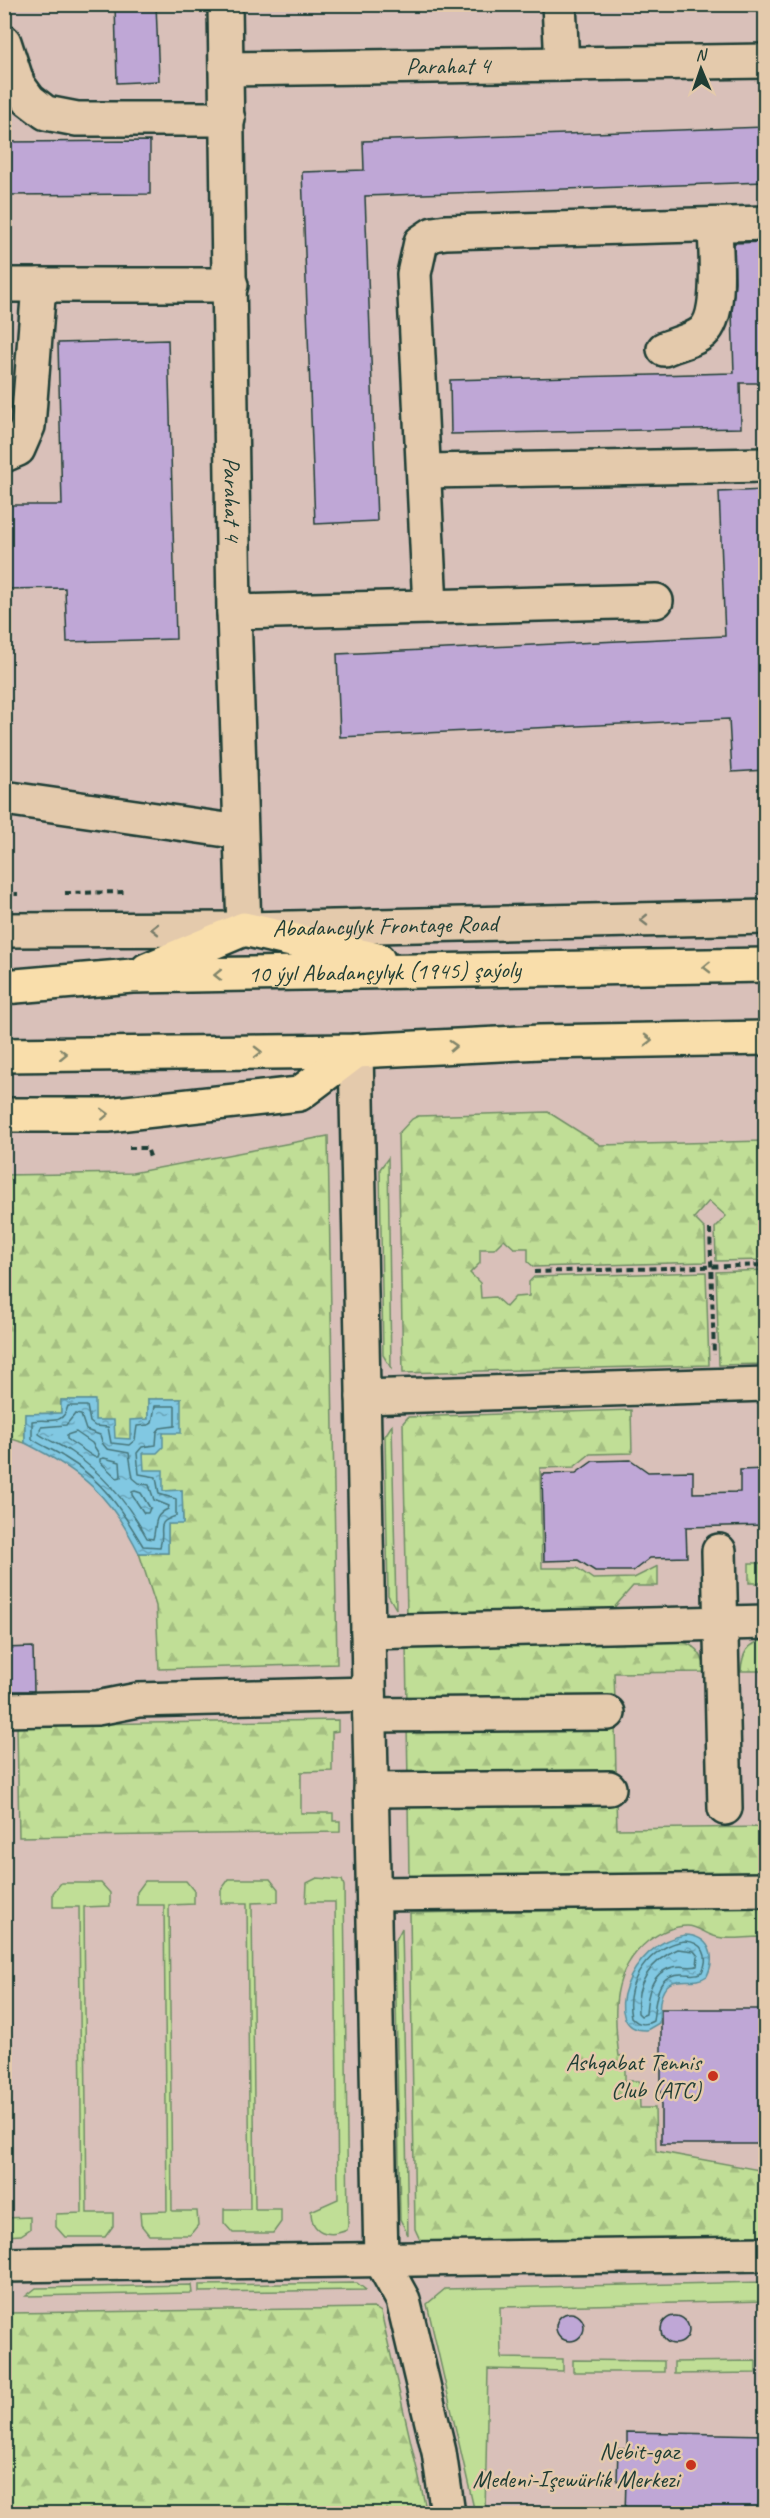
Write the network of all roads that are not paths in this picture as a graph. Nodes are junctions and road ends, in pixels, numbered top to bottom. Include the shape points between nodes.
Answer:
1 (225, 4) edge
2 (559, 4) edge
3 (4, 42) edge
4 (765, 61) edge
5 (562, 64) junction
6 (226, 69) junction
7 (228, 119) junction
8 (765, 224) edge
9 (716, 225) junction
10 (4, 285) edge
11 (39, 285) junction
12 (231, 285) junction
13 (664, 349) dead end
14 (4, 455) edge
15 (765, 465) edge
16 (425, 471) junction
17 (656, 601) dead end
18 (430, 607) junction
19 (234, 612) junction
20 (4, 798) edge
21 (240, 832) junction
22 (765, 917) edge
23 (244, 929) junction
24 (4, 930) edge
25 (765, 965) edge
26 (426, 971) junction
27 (132, 976) junction
28 (4, 987) edge
29 (765, 1038) edge
30 (356, 1051) junction
31 (4, 1055) edge
32 (4, 1115) edge
33 (765, 1384) edge
34 (363, 1397) junction
35 (719, 1551) dead end
36 (765, 1622) edge
37 (720, 1623) junction
38 (368, 1632) junction
39 (370, 1704) junction
40 (4, 1710) edge
41 (608, 1713) dead end
42 (609, 1788) dead end
43 (371, 1790) junction
44 (725, 1808) dead end
45 (765, 1890) edge
46 (374, 1894) junction
47 (765, 2254) edge
48 (381, 2260) junction
49 (4, 2265) edge
50 (448, 2514) edge

1 - 6 street, Parahat 4
2 - 5 street
3 - 7 street via 18,85 46,113 106,120
4 - 5 street, Parahat 4
5 - 6 street, Parahat 4
6 - 7 street, Parahat 4
7 - 12 street, Parahat 4
8 - 9 street
9 - 13 street via 715,307 710,321 703,332
9 - 16 street via 446,232 421,242 414,274
10 - 11 street
11 - 12 street
11 - 14 street via 28,426 18,449
12 - 19 street, Parahat 4
15 - 16 street
16 - 18 street
17 - 18 street
18 - 19 street
19 - 21 street, Parahat 4
20 - 21 street
21 - 23 street, Parahat 4
22 -> 23 street, Abadancylyk Frontage Road
23 -> 24 street, Abadancylyk Frontage Road
23 - 26 main road
23 - 27 main road
25 -> 26 main road, 10 ýyl Abadançylyk (1945) şaýoly
26 -> 27 main road, 10 ýyl Abadançylyk (1945) şaýoly
27 - 28 main road, 10 ýyl Abadançylyk (1945) şaýoly
30 -> 29 main road via 540,1042
31 -> 30 main road
32 -> 30 main road via 108,1115 299,1094
30 - 34 street
33 - 34 street
34 - 38 street
35 - 37 street
36 - 37 street
37 - 38 street
37 - 44 street
38 - 39 street
39 - 40 street via 138,1700 98,1708
39 - 41 street
39 - 43 street
42 - 43 street
43 - 46 street
45 - 46 street
46 - 48 street
47 - 48 street
48 - 49 street
48 - 50 street via 403,2300 439,2452

